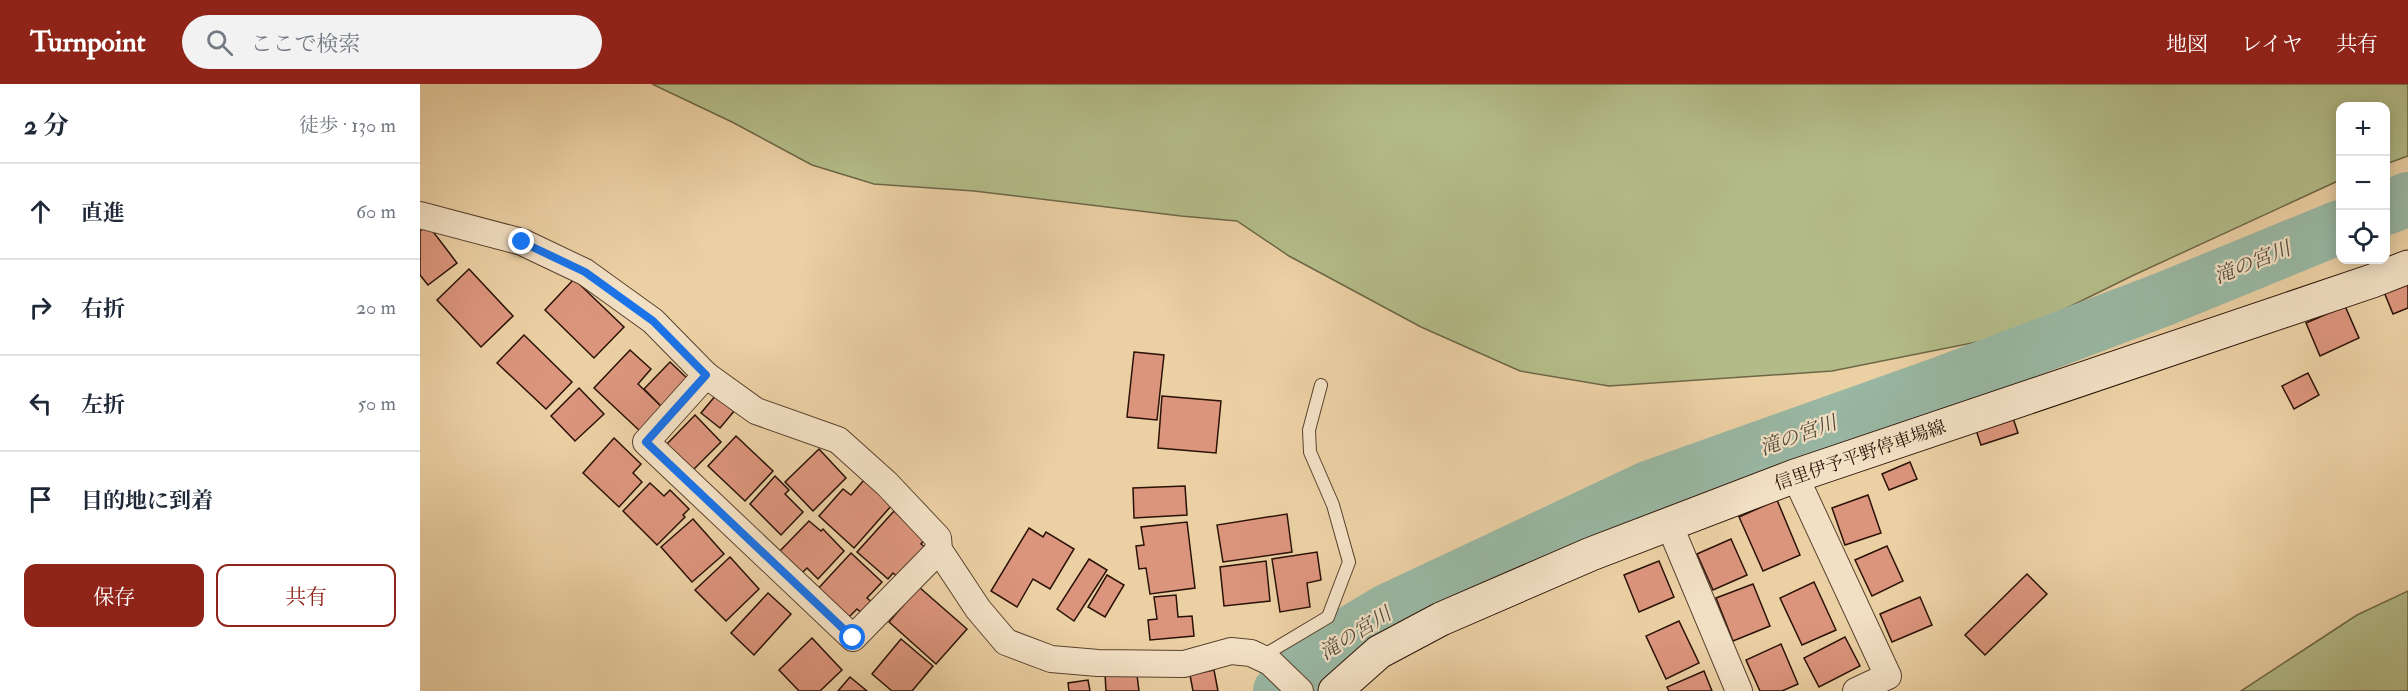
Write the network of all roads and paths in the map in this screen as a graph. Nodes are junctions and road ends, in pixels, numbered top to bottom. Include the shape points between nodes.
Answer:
1 (420, 215) edge
2 (2408, 267) edge
3 (706, 375) junction
4 (1321, 385) dead end
5 (1795, 476) junction
6 (1669, 524) junction
7 (939, 550) junction
8 (1265, 660) junction
9 (1300, 691) edge
10 (1335, 691) edge
11 (1739, 691) edge
12 (1856, 691) edge

1 - 3 street via 522,242 585,272 653,321
2 - 5 main road, 信里伊予平野停車場線
3 - 7 street via 756,411 838,440 938,538
3 - 7 street via 646,442 853,638
4 - 8 lane via 1309,430 1310,452 1333,505 1349,562 1328,617
5 - 6 main road, 信里伊予平野停車場線
5 - 12 street via 1888,676
6 - 10 main road, 信里伊予平野停車場線 via 1441,619 1379,652
6 - 11 street
7 - 8 street via 978,609 1006,642 1051,659 1185,664 1231,651 1251,653
8 - 9 street

